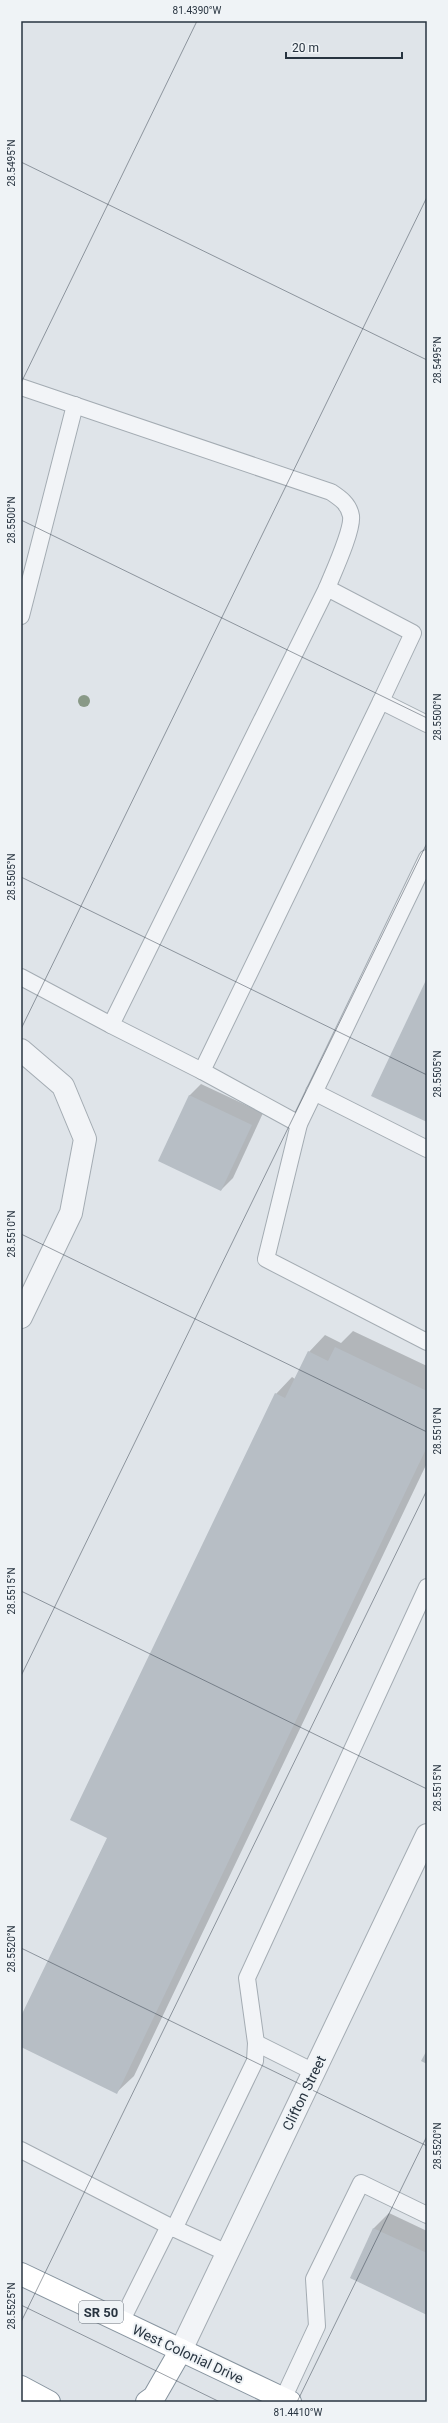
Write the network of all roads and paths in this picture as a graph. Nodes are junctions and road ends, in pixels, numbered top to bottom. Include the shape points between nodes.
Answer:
1 (21, 387) edge
2 (75, 405) junction
3 (327, 588) junction
4 (21, 616) edge
5 (381, 701) junction
6 (427, 724) edge
7 (427, 858) edge
8 (21, 977) edge
9 (111, 1025) junction
10 (21, 1050) edge
11 (202, 1071) junction
12 (314, 1092) junction
13 (299, 1124) junction
14 (427, 1149) edge
15 (21, 1317) edge
16 (427, 1342) edge
17 (427, 1587) edge
18 (427, 1835) edge
19 (256, 2043) junction
20 (314, 2072) junction
21 (21, 2150) edge
22 (427, 2215) edge
23 (172, 2228) junction
24 (227, 2253) junction
25 (21, 2274) edge
26 (121, 2322) junction
27 (181, 2350) junction
28 (21, 2387) edge
29 (287, 2400) edge
30 (49, 2402) edge
31 (147, 2402) edge

1 - 2 lane
2 - 3 lane via 324,490 344,500 351,516
2 - 4 lane
3 - 5 lane via 413,633
3 - 9 lane
5 - 6 lane
5 - 11 lane
7 - 12 lane
8 - 9 lane
9 - 11 lane
10 - 15 street via 63,1086 85,1139 71,1213
11 - 13 lane
12 - 13 lane
12 - 14 lane
13 - 16 lane via 266,1259
17 - 19 lane via 247,1978
18 - 20 street, Clifton Street
19 - 20 lane
19 - 23 lane via 255,2061
20 - 24 street, Clifton Street
21 - 23 lane
22 - 29 lane via 361,2183 314,2279 317,2326
23 - 24 lane
23 - 26 lane
24 - 27 street, Clifton Street
25 - 26 highway, West Colonial Drive / SR 50
26 - 27 highway, West Colonial Drive / SR 50
27 - 29 highway, West Colonial Drive / SR 50
27 - 31 highway via 154,2397
28 - 30 highway

